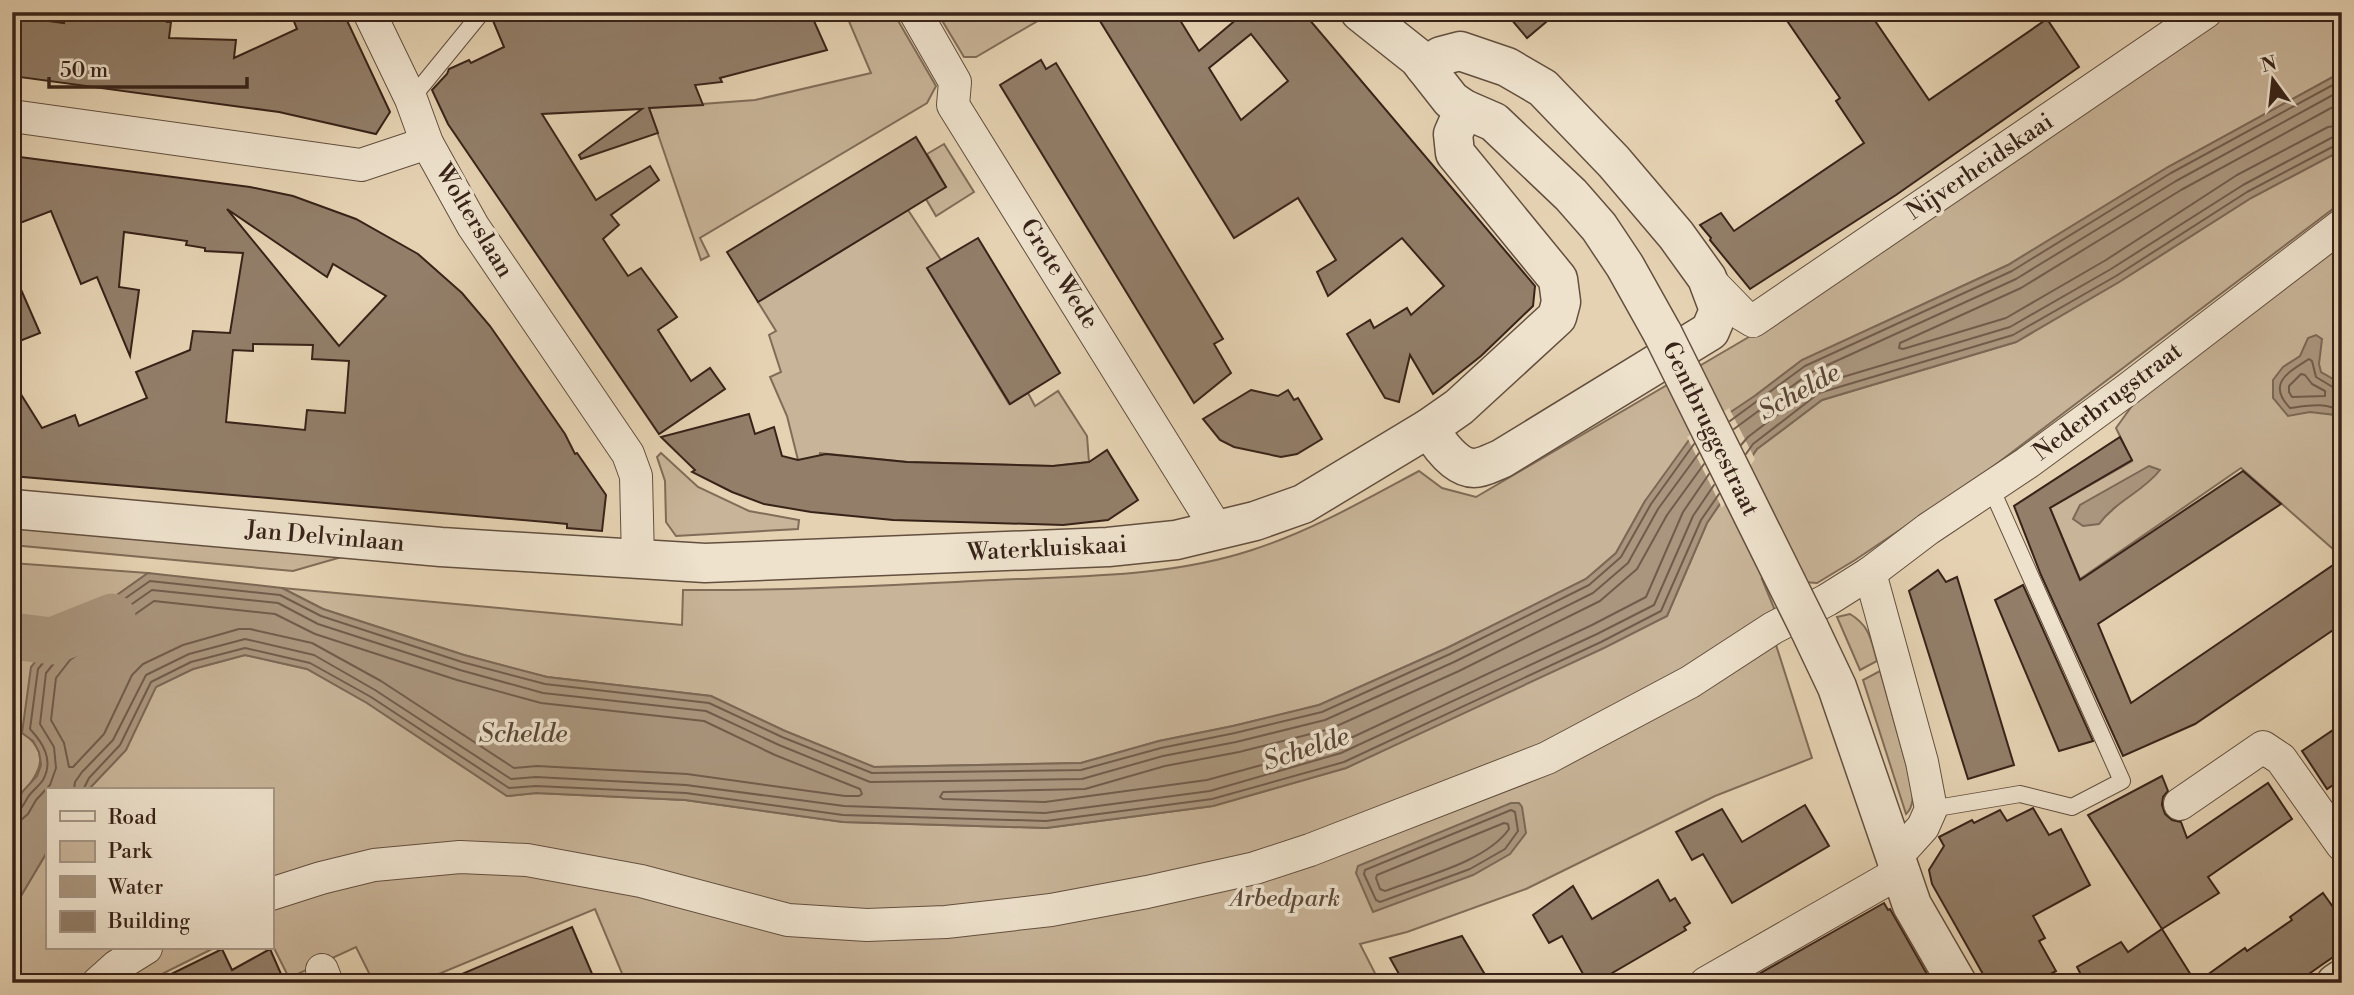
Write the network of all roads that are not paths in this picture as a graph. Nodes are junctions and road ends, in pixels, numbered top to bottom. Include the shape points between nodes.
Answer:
1 (369, 12) edge
2 (482, 12) edge
3 (915, 12) edge
4 (1360, 12) edge
5 (2206, 12) edge
6 (1425, 67) junction
7 (1522, 75) junction
8 (411, 99) junction
9 (1464, 109) junction
10 (12, 116) edge
11 (427, 143) junction
12 (2342, 225) edge
13 (1707, 278) junction
14 (1429, 428) junction
15 (1991, 488) junction
16 (12, 509) edge
17 (1218, 531) junction
18 (639, 560) junction
19 (1870, 573) junction
20 (1818, 614) junction
21 (2180, 804) dead end
22 (1931, 809) junction
23 (2342, 845) edge
24 (1897, 865) junction
25 (273, 893) edge
26 (143, 950) edge
27 (2342, 979) edge
28 (98, 983) edge
29 (1706, 983) edge
30 (1957, 983) edge
31 (2336, 983) edge

1 - 8 street
2 - 8 lane
3 - 17 street, Grote Wede via 955,82 953,105
4 - 6 street, Gentbruggestraat
5 - 13 street, Nijverheidskaai via 1753,321
6 - 7 street via 1460,51
6 - 9 street, Gentbruggestraat
7 - 9 street
7 - 13 street via 1543,88 1614,162
8 - 11 street
9 - 14 street, Waterkluiskaai via 1452,134 1455,153 1550,266 1558,279 1561,302 1549,326 1460,407
9 - 20 street, Gentbruggestraat, bridge via 1494,122 1572,195 1598,227 1625,266
10 - 11 street, Wolterslaan via 361,164
11 - 18 street, Wolterslaan via 472,226 628,454 636,476
12 - 15 street, Nederbrugstraat via 2128,390
13 - 14 street via 1719,310 1710,331 1501,460 1475,468 1464,466
14 - 17 street, Waterkluiskaai via 1303,504
15 - 19 street, Nederbrugstraat
15 - 22 lane via 2122,781 2072,807 2021,794
16 - 18 street, Jan Delvinlaan
17 - 18 street, Waterkluiskaai via 1176,540 1066,549 705,563
19 - 20 street, Nederbrugstraat
19 - 22 street
20 - 24 street, Gentbruggestraat via 1837,687
20 - 25 street, Nederbrugstraat via 1773,628 1690,682 1547,758 1310,850 1255,868 1147,892 1002,916 867,925 788,920 641,881 527,860 460,857 374,865
21 - 23 street via 2263,747 2281,759
22 - 24 street
24 - 29 street
24 - 30 street, Gentbruggestraat via 1912,905
26 - 28 street
27 - 31 street

